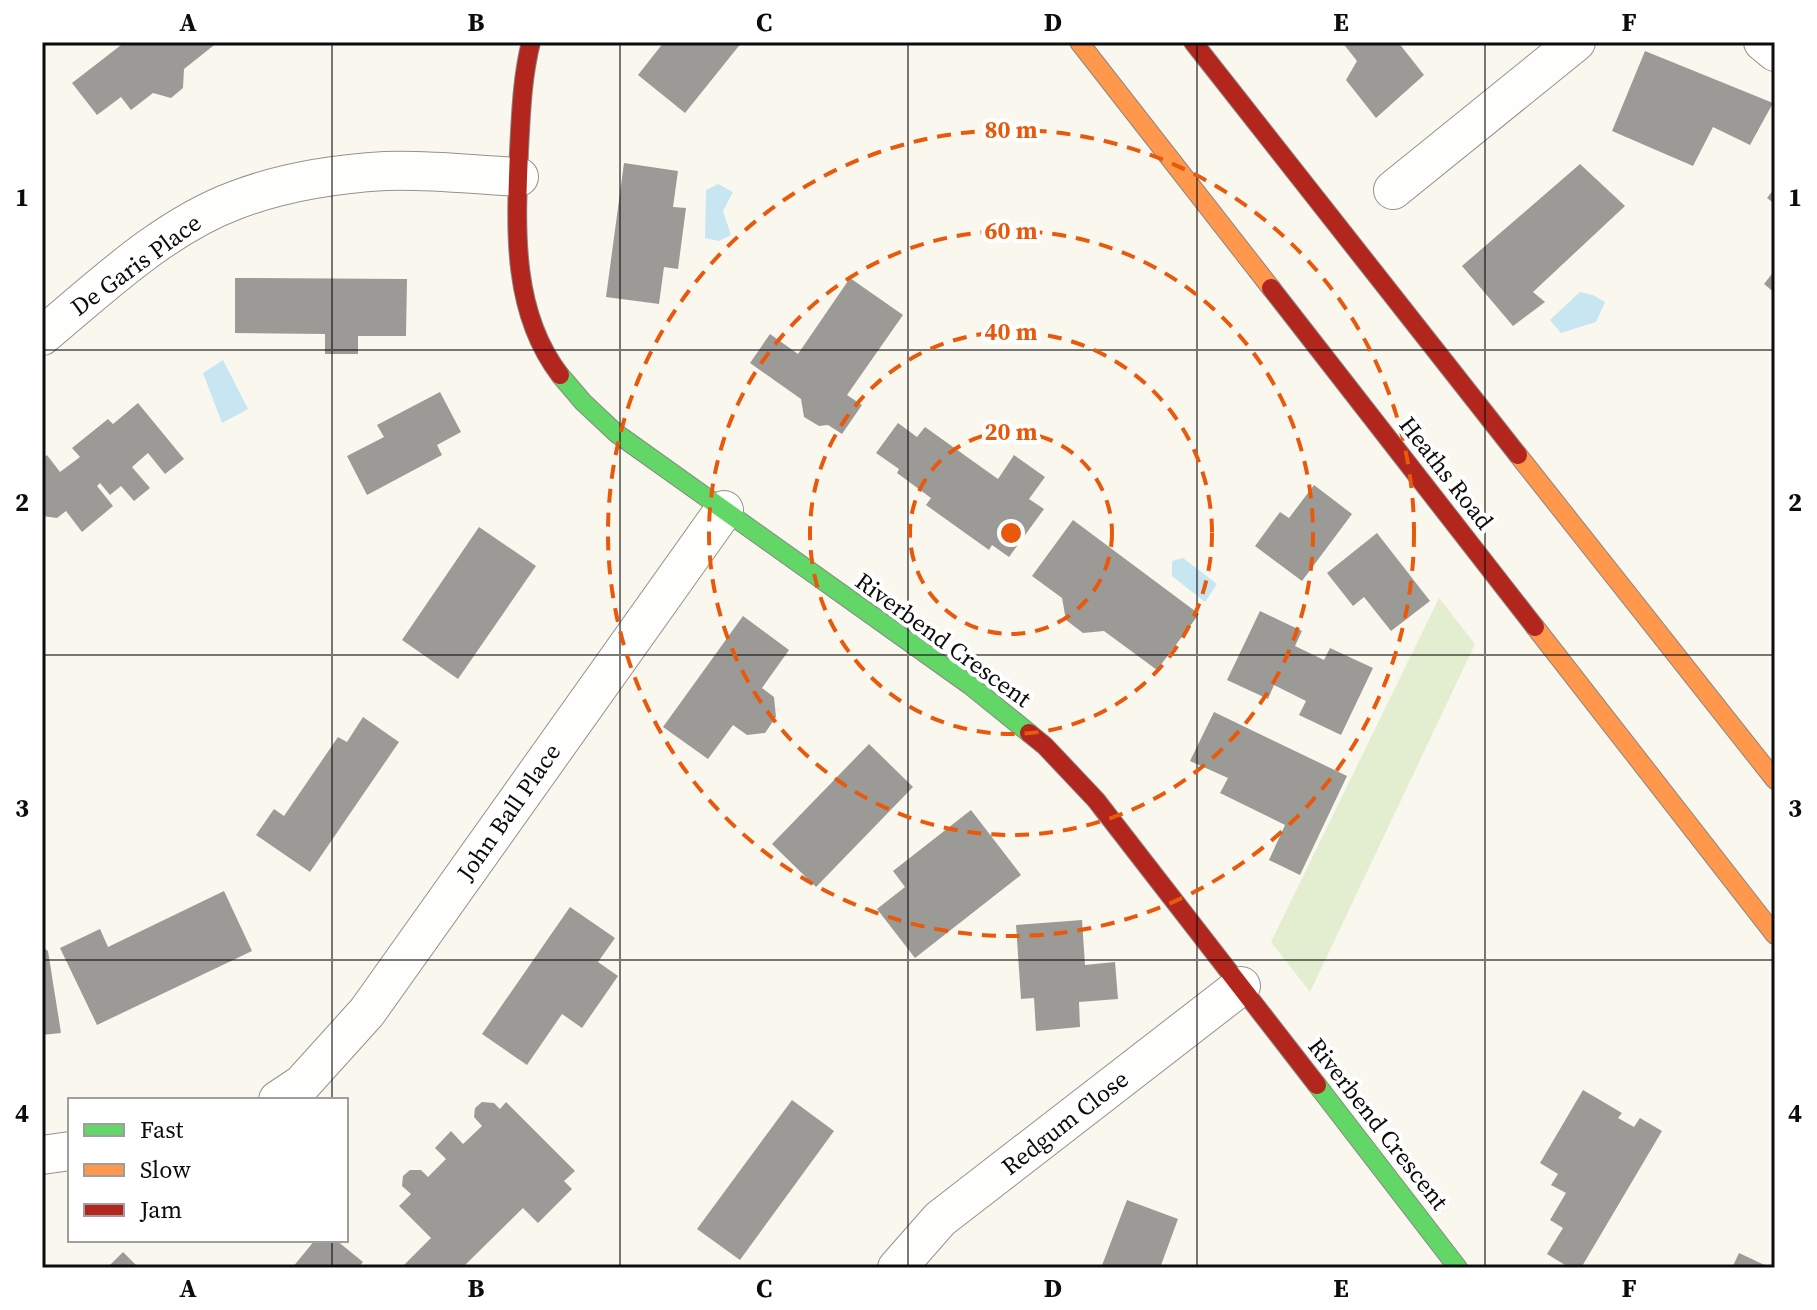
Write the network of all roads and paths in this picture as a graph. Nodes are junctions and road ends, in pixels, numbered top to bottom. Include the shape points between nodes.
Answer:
1 (531, 42) edge
2 (1079, 42) edge
3 (1193, 42) edge
4 (1576, 42) edge
5 (1763, 42) edge
6 (1775, 52) edge
7 (519, 177) junction
8 (1393, 190) dead end
9 (42, 336) edge
10 (724, 510) junction
11 (1775, 780) edge
12 (1775, 935) edge
13 (1241, 986) junction
14 (281, 1098) edge
15 (68, 1151) edge
16 (42, 1155) edge
17 (897, 1268) edge
18 (1458, 1268) edge

1 - 7 main road, Riverbend Crescent via 524,75
2 - 12 main road, Heaths Road
3 - 11 main road
4 - 8 street
5 - 6 street
7 - 9 street, De Garis Place via 388,171 310,179 258,192 194,220 154,246
7 - 10 main road, Riverbend Crescent via 520,284 531,322 554,368 600,420
10 - 13 main road, Riverbend Crescent via 971,686 1045,746 1096,800
10 - 14 street, John Ball Place via 367,1012 302,1084
13 - 17 street, Redgum Close via 940,1219
13 - 18 main road, Riverbend Crescent
15 - 16 street

